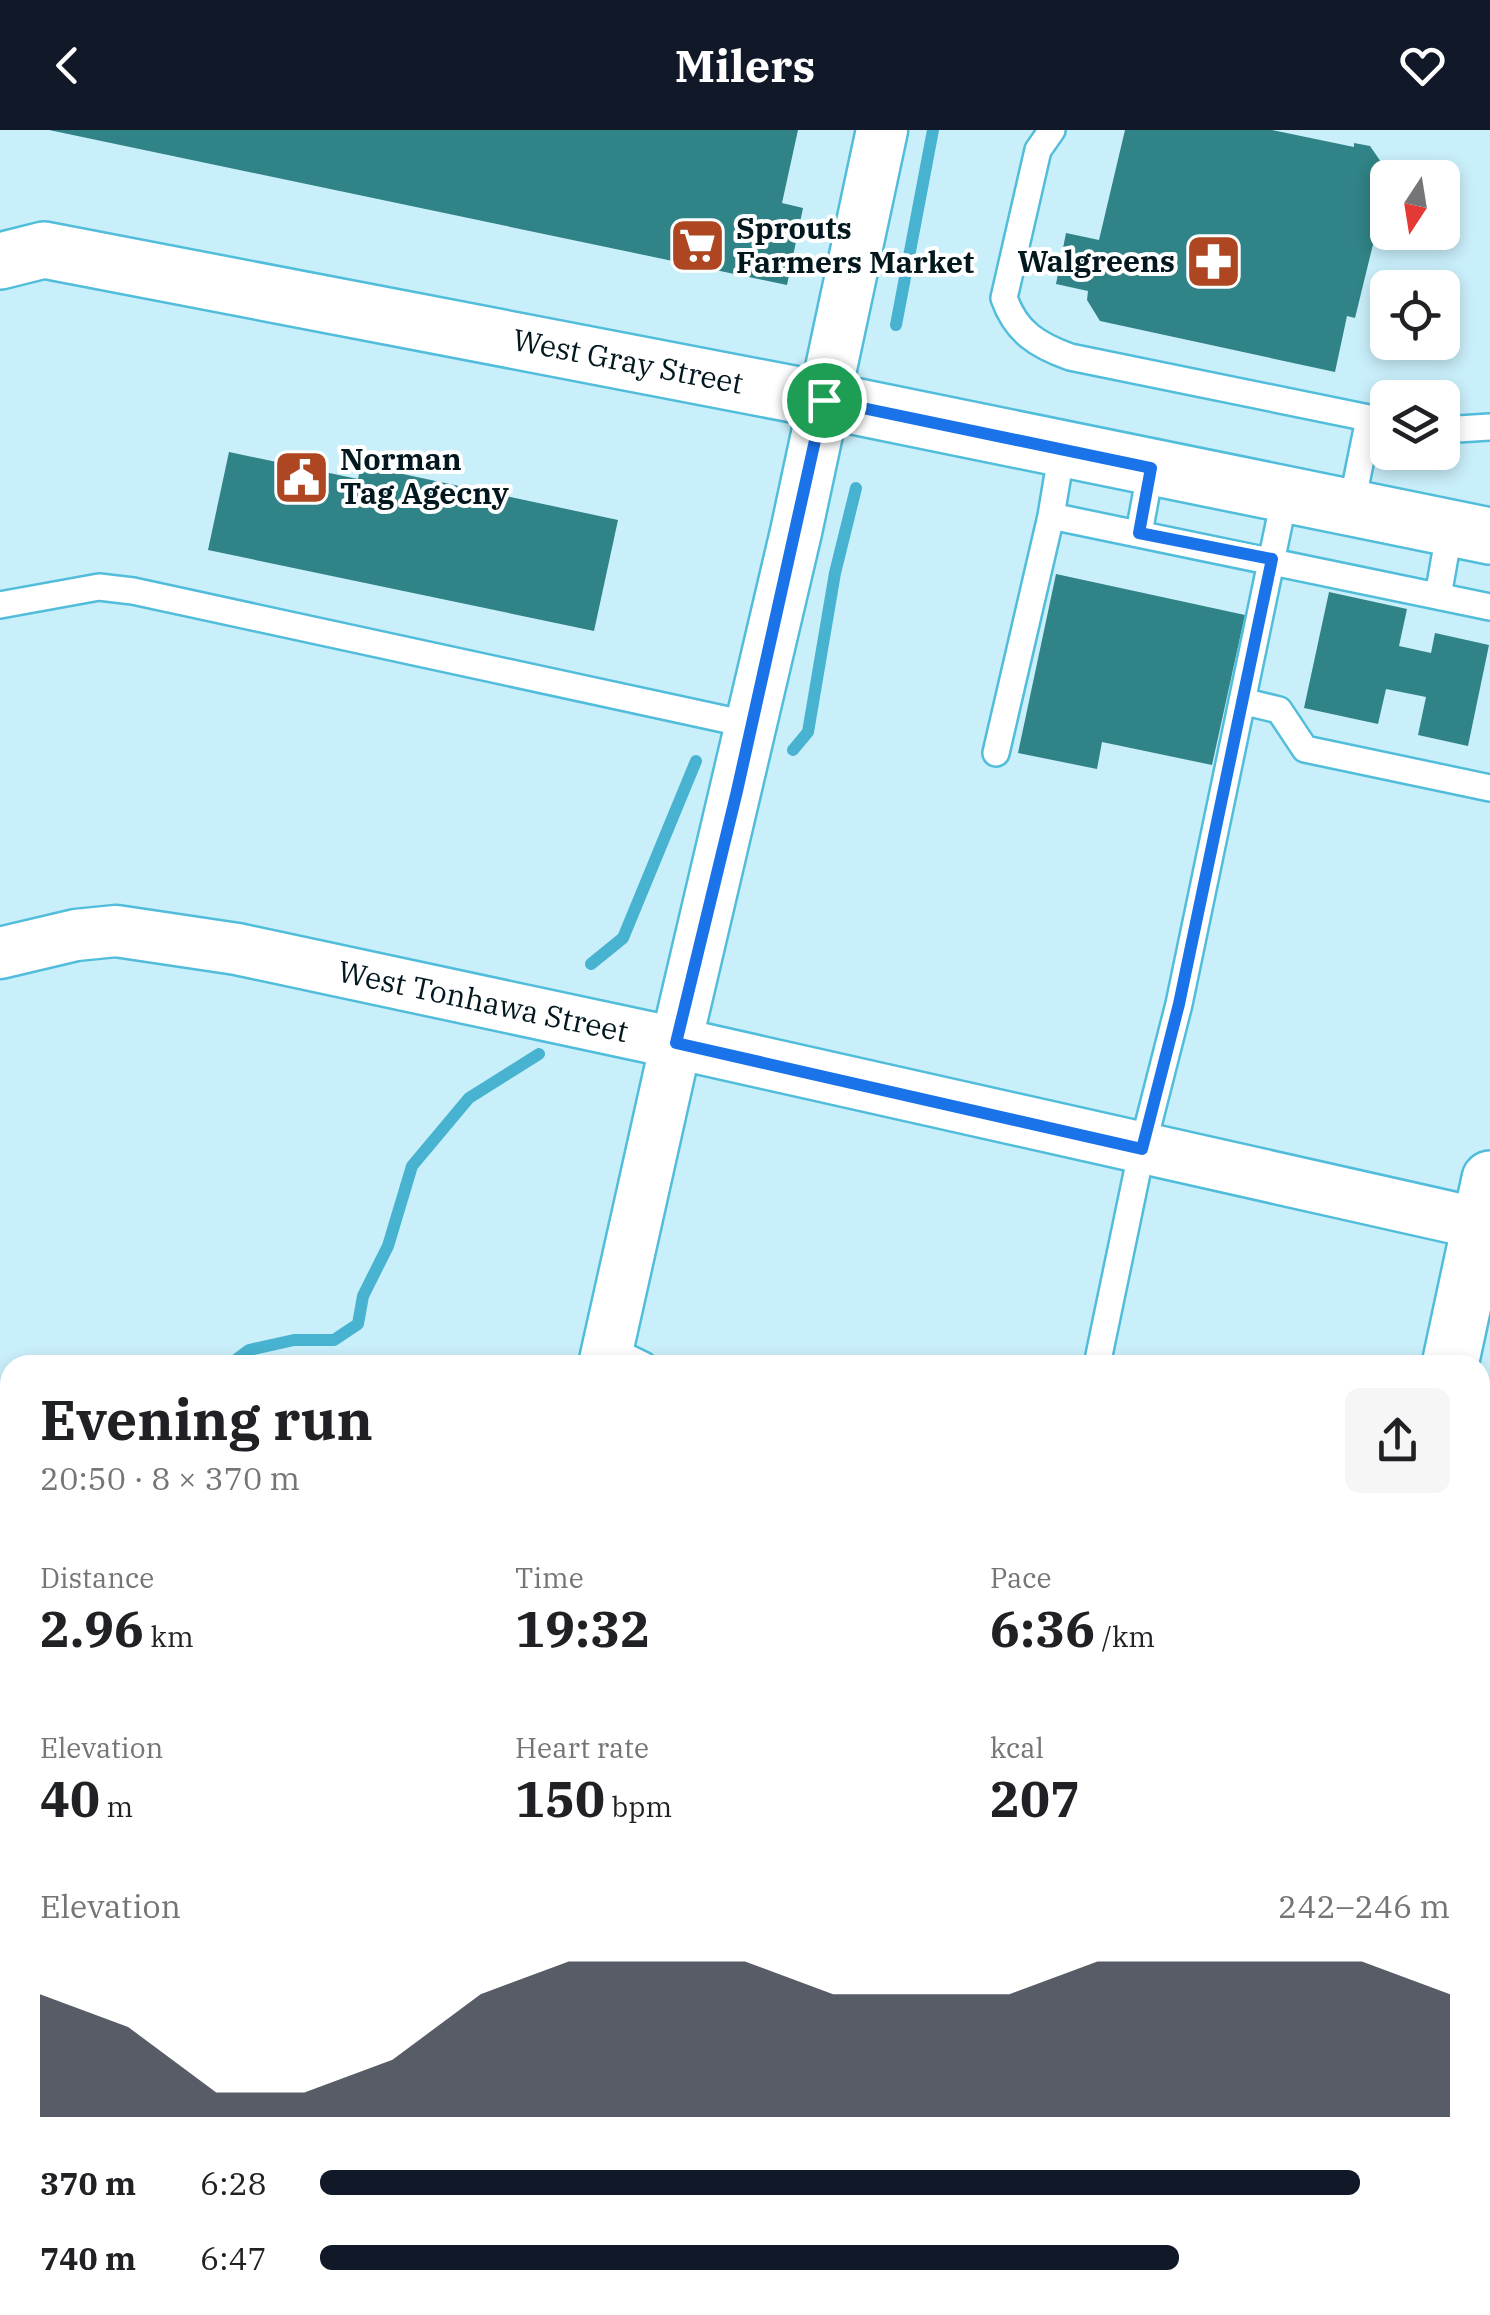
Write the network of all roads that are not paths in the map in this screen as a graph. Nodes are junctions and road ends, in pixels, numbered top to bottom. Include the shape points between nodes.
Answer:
1 (882, 130) edge
2 (1052, 130) edge
3 (0, 261) edge
4 (824, 400) junction
5 (1370, 418) edge
6 (1490, 428) edge
7 (1460, 429) edge
8 (1370, 446) edge
9 (1062, 450) junction
10 (1151, 468) junction
11 (1285, 495) junction
12 (1351, 508) junction
13 (1051, 516) junction
14 (1470, 532) edge
15 (1139, 533) junction
16 (1272, 559) junction
17 (1438, 596) junction
18 (0, 606) edge
19 (1490, 607) edge
20 (1242, 702) junction
21 (751, 725) junction
22 (996, 753) dead end
23 (1490, 788) edge
24 (0, 953) edge
25 (676, 1043) junction
26 (1142, 1149) junction
27 (1487, 1210) edge
28 (619, 1355) edge
29 (1099, 1355) edge
30 (1452, 1355) edge

1 - 4 street
2 - 5 lane via 1038,150 1004,298 1024,334 1070,358
3 - 4 main road, West Gray Street via 44,250
4 - 9 main road, West Gray Street
4 - 21 street
6 - 7 lane
8 - 12 lane
9 - 10 main road, West Gray Street
9 - 13 lane
10 - 11 main road, West Gray Street
10 - 15 lane
11 - 12 main road, West Gray Street
11 - 16 lane
12 - 14 main road, West Gray Street
13 - 15 lane
13 - 22 lane
14 - 17 lane
15 - 16 lane
16 - 17 lane
16 - 20 lane
17 - 19 lane
18 - 21 lane via 99,587 133,591
20 - 23 lane via 1279,710 1306,749
20 - 26 lane
21 - 25 street
24 - 25 street, West Tonhawa Street via 76,935 146,933
25 - 26 street, West Tonhawa Street
25 - 28 street
26 - 27 street, West Tonhawa Street
26 - 29 lane
27 - 30 main road

